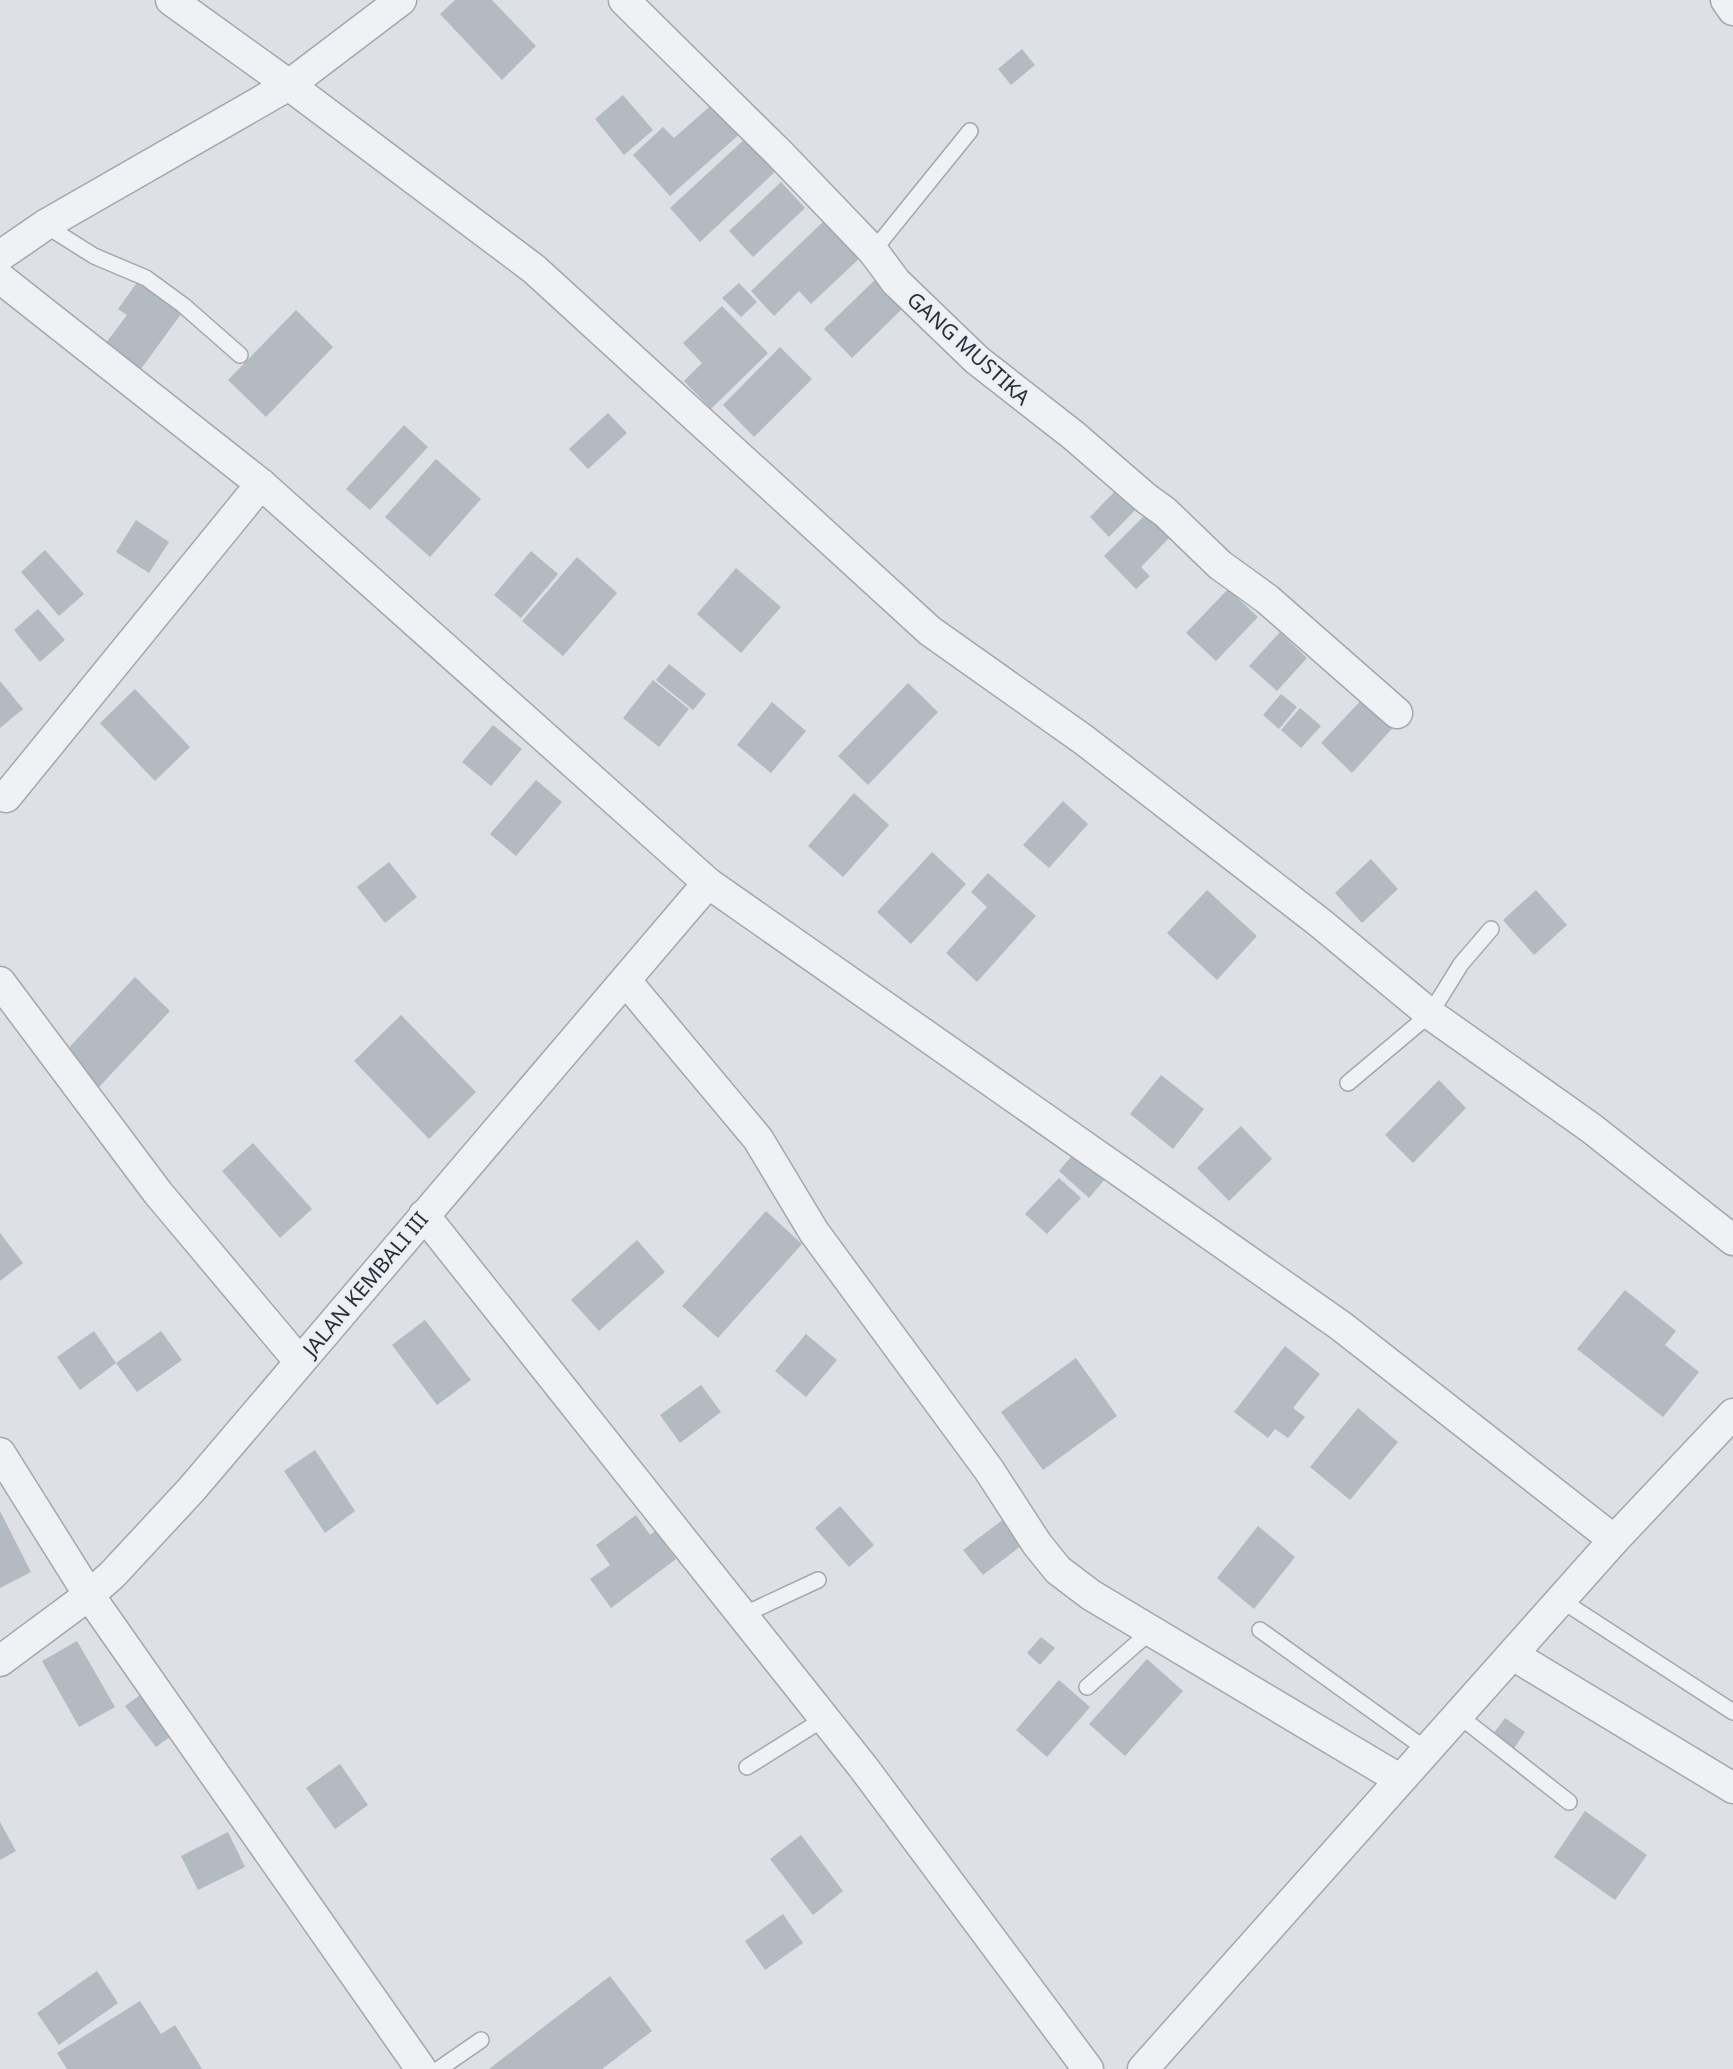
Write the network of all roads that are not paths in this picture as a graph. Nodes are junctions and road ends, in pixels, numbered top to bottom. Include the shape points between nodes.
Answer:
1 (171, 0) edge
2 (401, 0) edge
3 (624, 0) edge
4 (1726, 0) edge
5 (1733, 10) edge
6 (289, 85) junction
7 (970, 131) dead end
8 (45, 225) junction
9 (873, 251) junction
10 (0, 256) edge
11 (0, 278) edge
12 (240, 355) dead end
13 (261, 484) junction
14 (1397, 713) dead end
15 (6, 797) dead end
16 (708, 883) junction
17 (1491, 929) dead end
18 (626, 981) junction
19 (0, 982) edge
20 (1430, 1014) junction
21 (1348, 1083) dead end
22 (424, 1215) junction
23 (1733, 1240) edge
24 (299, 1361) junction
25 (1733, 1414) edge
26 (0, 1453) edge
27 (1614, 1540) junction
28 (818, 1580) dead end
29 (89, 1595) junction
30 (1562, 1600) junction
31 (743, 1615) junction
32 (1260, 1630) dead end
33 (1151, 1631) junction
34 (1513, 1655) junction
35 (0, 1661) edge
36 (1087, 1687) dead end
37 (1733, 1712) edge
38 (1458, 1715) junction
39 (825, 1718) junction
40 (1427, 1750) junction
41 (747, 1767) dead end
42 (1399, 1779) junction
43 (1733, 1788) edge
44 (1569, 1802) dead end
45 (481, 2040) dead end
46 (421, 2069) edge
47 (439, 2069) edge
48 (1088, 2069) edge
49 (1143, 2069) edge

1 - 6 street
2 - 6 street
3 - 9 street, GANG MUSTIKA
4 - 5 street
6 - 8 street
6 - 20 street via 534,269 930,631 1084,740 1319,922
7 - 9 lane
8 - 10 street
8 - 12 lane via 94,256 146,278
9 - 14 street, GANG MUSTIKA via 896,282 977,360 1165,512 1220,565 1267,599
11 - 13 street
13 - 15 street
13 - 16 street
16 - 18 street, JALAN KEMBALI III
16 - 27 street via 1341,1326
17 - 20 lane via 1461,964
18 - 22 street, JALAN KEMBALI III
18 - 33 street via 758,1139 814,1232 989,1470 1051,1562 1091,1595
19 - 24 street via 158,1193
20 - 21 lane
20 - 23 street via 1591,1128
22 - 24 street, JALAN KEMBALI III
22 - 31 street
24 - 29 street, JALAN KEMBALI III via 191,1490 122,1566
25 - 27 street
26 - 29 street
27 - 30 street
28 - 31 lane
29 - 35 street, JALAN KEMBALI III
29 - 46 street
30 - 34 street
30 - 37 lane
31 - 39 street
32 - 40 lane
33 - 36 lane
33 - 42 street
34 - 38 street
34 - 43 street
38 - 40 street
38 - 44 lane
39 - 41 lane
39 - 48 street
40 - 42 street
42 - 49 street
45 - 47 lane

